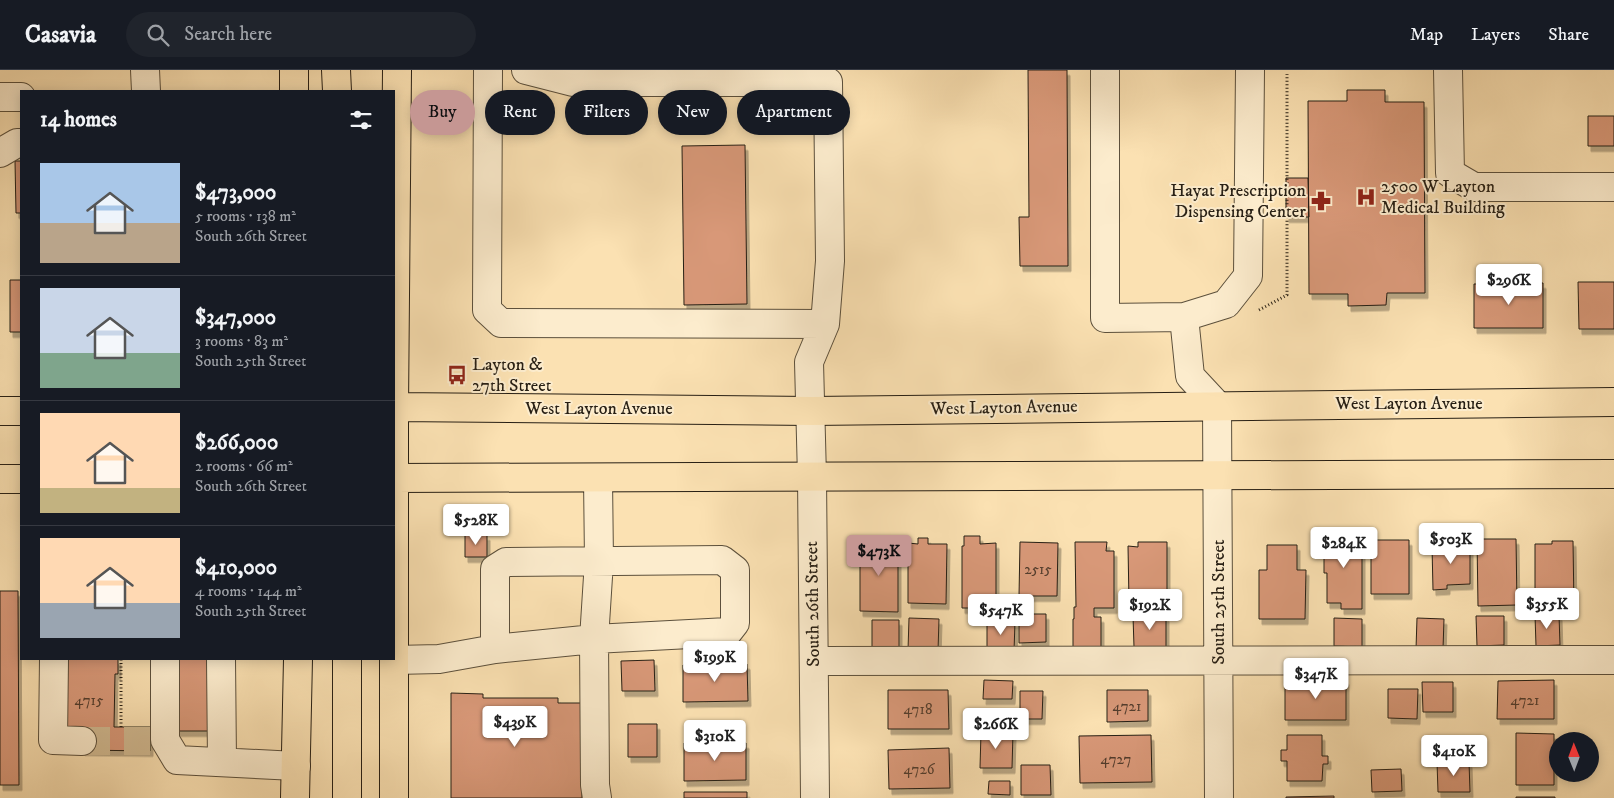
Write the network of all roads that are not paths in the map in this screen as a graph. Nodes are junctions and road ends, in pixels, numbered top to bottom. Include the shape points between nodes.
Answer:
1 (145, 70) edge
2 (294, 70) edge
3 (336, 70) edge
4 (397, 70) edge
5 (488, 70) edge
6 (526, 70) edge
7 (1104, 70) edge
8 (1250, 70) edge
9 (1448, 70) edge
10 (146, 90) edge
11 (294, 90) edge
12 (337, 90) edge
13 (0, 97) edge
14 (20, 97) edge
15 (20, 143) edge
16 (0, 153) edge
17 (1614, 188) edge
18 (395, 295) edge
19 (1184, 317) junction
20 (825, 324) junction
21 (1614, 402) edge
22 (1217, 405) junction
23 (395, 407) edge
24 (0, 411) edge
25 (20, 411) edge
26 (811, 411) junction
27 (1614, 474) edge
28 (1218, 475) junction
29 (812, 477) junction
30 (395, 478) edge
31 (598, 478) junction
32 (0, 479) edge
33 (20, 479) edge
34 (599, 561) junction
35 (594, 638) junction
36 (495, 649) junction
37 (54, 660) edge
38 (165, 660) edge
39 (221, 660) edge
40 (298, 660) edge
41 (346, 660) edge
42 (395, 660) edge
43 (1614, 660) edge
44 (814, 661) junction
45 (1219, 661) junction
46 (82, 741) tunnel mouth
47 (222, 762) junction
48 (296, 766) junction
49 (596, 791) edge
50 (295, 798) edge
51 (348, 798) edge
52 (394, 798) edge
53 (815, 798) edge
54 (1219, 798) edge

1 - 10 street
2 - 11 main road
3 - 12 main road
4 - 18 main road
5 - 20 street via 487,310 501,323
6 - 20 street, South 26th Street via 573,82 828,82 830,261
7 - 19 street via 1105,318
8 - 19 street via 1248,276 1226,304
9 - 17 street via 1450,173 1474,188
13 - 14 street
15 - 16 street
19 - 22 street via 1190,376
20 - 26 street, South 26th Street via 809,362
21 - 22 main road, West Layton Avenue
22 - 26 main road, West Layton Avenue
22 - 28 street, South 25th Street
23 - 26 main road, West Layton Avenue
24 - 25 main road
26 - 29 street, South 26th Street
27 - 28 main road
28 - 29 main road
28 - 45 street, South 25th Street
29 - 31 main road
29 - 44 street, South 26th Street
30 - 31 main road
31 - 34 street
32 - 33 main road
34 - 35 street
34 - 35 street via 722,560 735,570 735,623 728,632
34 - 36 street via 506,562 494,569
35 - 36 street
35 - 49 street
36 - 42 street via 439,659
37 - 46 street via 53,740
38 - 47 street via 157,740 177,760
39 - 47 street
40 - 48 main road
41 - 51 main road
42 - 52 main road
43 - 45 street
44 - 45 street
44 - 53 street, South 26th Street
45 - 54 street, South 25th Street
47 - 48 street
48 - 50 main road

